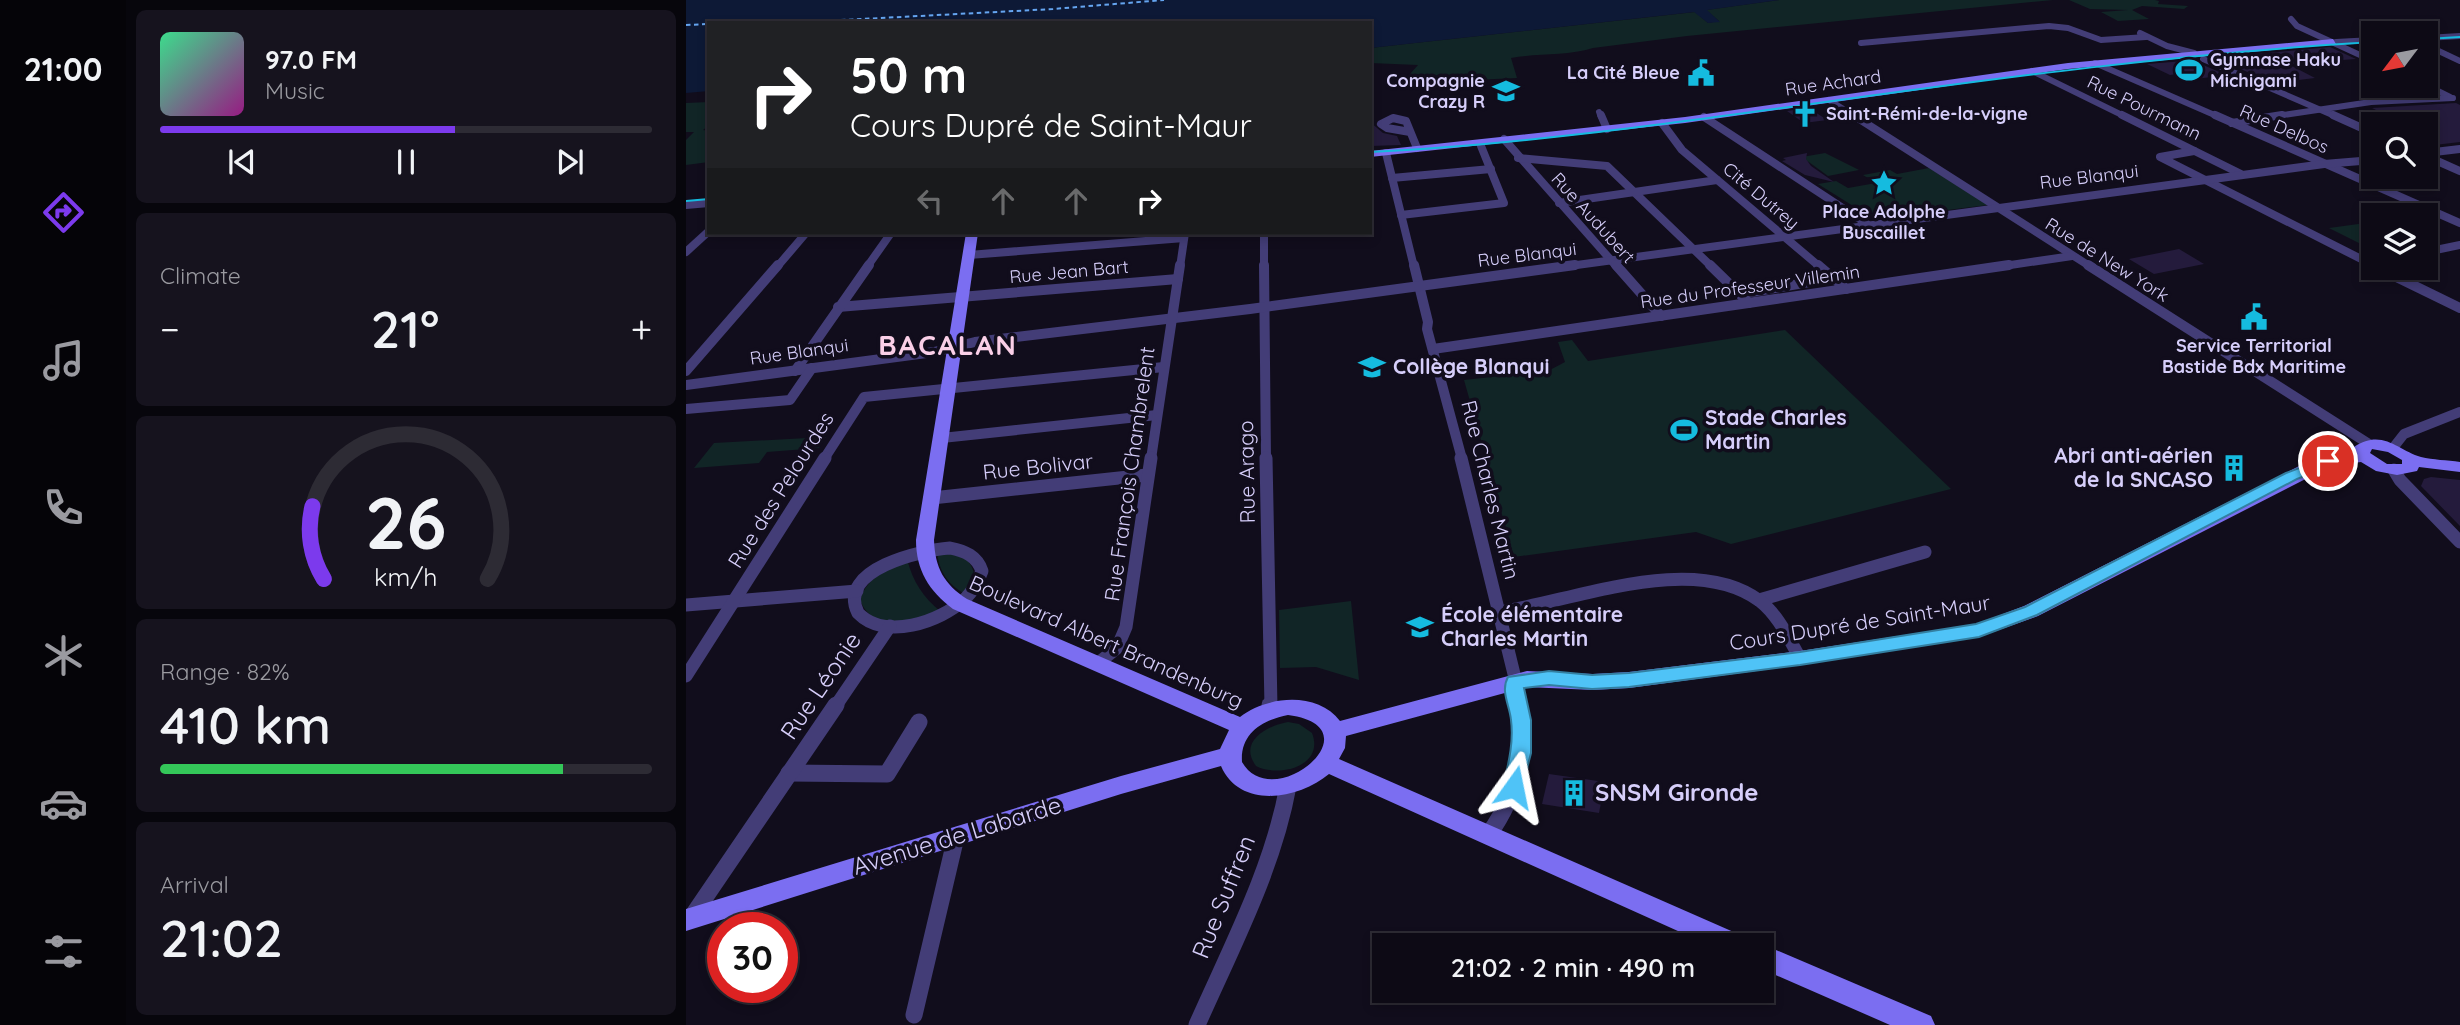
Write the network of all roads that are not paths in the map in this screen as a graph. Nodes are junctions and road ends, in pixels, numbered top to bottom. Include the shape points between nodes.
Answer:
1 (2291, 19) dead end
2 (2143, 35) joint
3 (2460, 36) edge
4 (2438, 37) edge
5 (2361, 41) edge
6 (2333, 42) junction
7 (1861, 43) dead end
8 (2168, 50) junction
9 (2438, 51) edge
10 (2361, 55) edge
11 (2199, 56) junction
12 (2460, 61) edge
13 (2095, 63) junction
14 (2032, 71) junction
15 (2438, 91) edge
16 (1829, 100) junction
17 (2457, 100) edge
18 (2316, 108) junction
19 (1599, 112) dead end
20 (1704, 117) junction
21 (1662, 123) junction
22 (2232, 123) junction
23 (2361, 128) edge
24 (1607, 129) junction
25 (1410, 132) dead end
26 (1504, 139) junction
27 (1417, 148) junction
28 (1482, 149) dead end
29 (2460, 149) edge
30 (2194, 150) junction
31 (1386, 153) junction
32 (2438, 153) edge
33 (1372, 154) edge
34 (1518, 158) junction
35 (2361, 161) edge
36 (2438, 161) edge
37 (2325, 164) junction
38 (1491, 169) junction
39 (2460, 171) edge
40 (2242, 174) junction
41 (1392, 178) junction
42 (1717, 180) junction
43 (2201, 180) junction
44 (1634, 192) junction
45 (707, 203) edge
46 (1559, 203) junction
47 (686, 205) edge
48 (1997, 207) junction
49 (1401, 215) junction
50 (2460, 223) edge
51 (1868, 225) junction
52 (707, 233) edge
53 (804, 235) edge
54 (890, 235) edge
55 (972, 235) edge
56 (1185, 235) edge
57 (1264, 235) edge
58 (1783, 235) junction
59 (2460, 245) edge
60 (1692, 247) junction
61 (2438, 250) edge
62 (686, 252) edge
63 (969, 256) junction
64 (2072, 257) junction
65 (2361, 259) edge
66 (1611, 261) junction
67 (1833, 278) junction
68 (1178, 279) junction
69 (2404, 280) edge
70 (1418, 287) junction
71 (1846, 289) junction
72 (1740, 294) junction
73 (962, 297) junction
74 (1749, 303) junction
75 (838, 307) junction
76 (1264, 307) junction
77 (2460, 308) edge
78 (1661, 316) junction
79 (1172, 319) junction
80 (955, 347) junction
81 (1433, 349) junction
82 (1164, 367) junction
83 (812, 368) junction
84 (686, 371) edge
85 (794, 371) junction
86 (686, 385) edge
87 (949, 388) junction
88 (686, 409) edge
89 (2460, 412) edge
90 (1157, 415) junction
91 (942, 438) junction
92 (2393, 448) junction
93 (2366, 450) junction
94 (2412, 461) junction
95 (2460, 467) edge
96 (2394, 470) junction
97 (1147, 475) junction
98 (932, 498) junction
99 (2460, 542) edge
100 (925, 550) junction
101 (1925, 552) dead end
102 (857, 591) junction
103 (1759, 600) junction
104 (733, 602) junction
105 (960, 604) junction
106 (686, 605) edge
107 (1499, 612) junction
108 (890, 626) junction
109 (1800, 658) junction
110 (1097, 664) junction
111 (686, 676) edge
112 (1515, 682) junction
113 (1271, 710) junction
114 (919, 722) dead end
115 (1242, 727) junction
116 (1334, 731) junction
117 (1230, 755) junction
118 (1326, 763) junction
119 (789, 773) junction
120 (1288, 786) junction
121 (1489, 834) junction
122 (956, 837) junction
123 (688, 919) edge
124 (1709, 933) edge
125 (1774, 961) edge
126 (914, 1015) dead end
127 (1196, 1025) edge
128 (1921, 1025) edge

1 - 6 street
2 - 7 street via 2101,40 2049,26
2 - 8 street
3 - 4 street
5 - 6 street
6 - 10 street
6 - 11 street, Rue Achard
8 - 11 street, Rue Achard
8 - 13 street, Rue Achard
9 - 12 street
11 - 18 street
13 - 14 street, Rue Achard
13 - 22 street, Rue Delbos
14 - 16 street, Rue Achard
14 - 30 street, Rue Pourmann
15 - 17 street
16 - 20 street, Rue Achard
16 - 48 street, Rue de New York
17 - 18 street
18 - 22 street
18 - 23 street
19 - 24 street
20 - 21 street, Rue Achard
20 - 51 street
21 - 24 street, Rue Achard
21 - 42 street, Cité Dutrey via 1682,150
22 - 37 street, Rue Delbos
24 - 26 street, Rue Achard
25 - 27 street
26 - 27 street, Rue Achard
26 - 34 street, Rue Audubert
27 - 31 street, Rue Achard
28 - 38 street
29 - 32 street
30 - 40 street, Rue Pourmann
30 - 43 street via 2160,157
31 - 33 street, Rue Achard
31 - 41 street, Rue Charles Martin
34 - 44 street via 1607,166
34 - 46 street, Rue Audubert
35 - 37 street, Rue Blanqui
36 - 39 street
37 - 40 street, Rue Blanqui
37 - 50 street, Rue Delbos
38 - 41 street
38 - 49 street via 1504,203
40 - 43 street, Rue Blanqui
41 - 49 street, Rue Charles Martin
42 - 44 street
42 - 58 street, Cité Dutrey
43 - 48 street, Rue Blanqui
43 - 65 street
44 - 46 street
44 - 60 street
45 - 47 street
46 - 66 street, Rue Audubert
48 - 51 street, Rue Blanqui
48 - 64 street, Rue de New York
49 - 70 street, Rue Charles Martin
51 - 58 street, Rue Blanqui
52 - 62 street
53 - 84 street
54 - 75 street
55 - 63 street, Boulevard Albert Brandenburg
56 - 63 street
56 - 68 street, Rue François Chambrelent
57 - 76 street, Rue Arago
58 - 60 street, Rue Blanqui
58 - 67 street, Cité Dutrey
59 - 61 street
60 - 66 street, Rue Blanqui
60 - 72 street
63 - 73 street, Boulevard Albert Brandenburg
64 - 71 street, Rue du Professeur Villemin
64 - 93 street, Rue de New York
66 - 70 street, Rue Blanqui
66 - 78 street, Rue Audubert
67 - 71 street, Cité Dutrey
67 - 72 street
68 - 73 street, Rue Jean Bart
68 - 79 street, Rue François Chambrelent
69 - 77 street
70 - 76 street, Rue Blanqui
70 - 81 street, Rue Charles Martin
71 - 74 street, Rue du Professeur Villemin
72 - 74 street
73 - 75 street, Rue Jean Bart
73 - 80 street, Boulevard Albert Brandenburg
74 - 78 street, Rue du Professeur Villemin
75 - 85 street
76 - 79 street, Rue Blanqui
76 - 113 street, Rue Arago
78 - 81 street, Rue du Professeur Villemin
79 - 80 street, Rue Blanqui
79 - 82 street, Rue François Chambrelent
80 - 83 street, Rue Blanqui
80 - 87 street, Boulevard Albert Brandenburg
81 - 107 street, Rue Charles Martin
82 - 87 street, Rue des Pelourdes
82 - 90 street, Rue François Chambrelent
83 - 85 street, Rue Blanqui
83 - 88 street via 790,400
85 - 86 street, Rue Blanqui
87 - 91 street, Boulevard Albert Brandenburg
87 - 104 street, Rue des Pelourdes via 861,400
89 - 92 street via 2404,434
90 - 91 street
90 - 97 street, Rue François Chambrelent
91 - 98 street, Boulevard Albert Brandenburg
92 - 93 street
92 - 94 street
93 - 96 street via 2376,465
93 - 109 street, Cours Dupré de Saint-Maur via 2292,476 1998,625
94 - 95 street
94 - 96 street via 2409,468
96 - 99 street
97 - 98 street, Rue Bolivar
97 - 110 street, Rue François Chambrelent via 1126,627 1117,648
98 - 100 street, Boulevard Albert Brandenburg
100 - 102 street via 877,570
100 - 105 street, Boulevard Albert Brandenburg via 933,580
100 - 105 street via 961,550 980,564 976,588
101 - 103 street
102 - 104 street
102 - 108 street via 859,615
103 - 107 street via 1724,583 1666,579
103 - 109 street
104 - 106 street
104 - 111 street, Rue des Pelourdes
105 - 108 street via 930,619
105 - 110 street, Boulevard Albert Brandenburg
107 - 112 street, Rue Charles Martin
108 - 119 street, Rue Léonie
109 - 112 street, Cours Dupré de Saint-Maur via 1629,680
110 - 115 street, Boulevard Albert Brandenburg
112 - 116 street, Cours Dupré de Saint-Maur
112 - 121 street, Rue Charles Martin via 1521,753 1514,787
113 - 115 street
113 - 116 street via 1317,712
114 - 119 street, Rue Léonie via 887,775
115 - 117 street
116 - 118 street via 1333,752
117 - 120 street via 1241,778 1270,787
117 - 122 street, Avenue de Labarde
118 - 120 street
118 - 121 street
119 - 123 street, Rue Léonie
120 - 127 street, Rue Suffren via 1258,885
121 - 124 street
122 - 123 street, Avenue de Labarde
122 - 126 street
125 - 128 street

